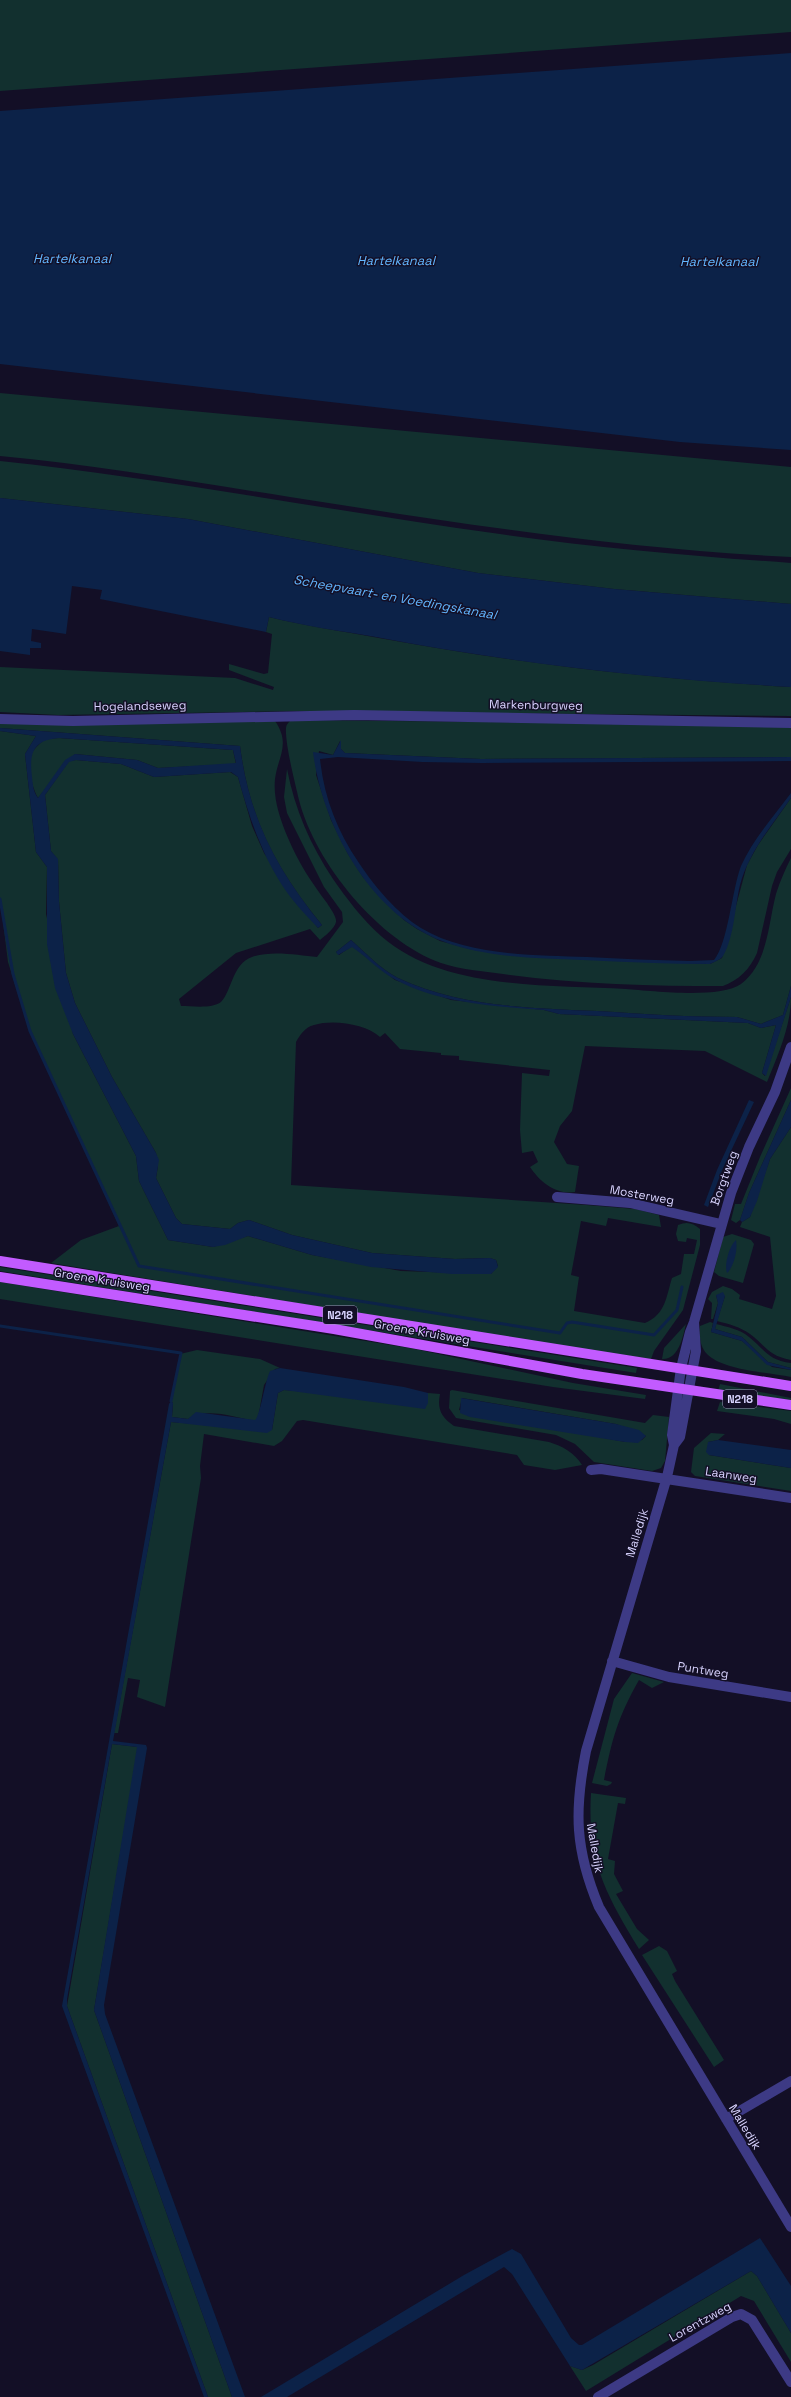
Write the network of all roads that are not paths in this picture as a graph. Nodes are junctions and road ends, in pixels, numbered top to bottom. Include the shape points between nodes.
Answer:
1 (281, 716) joint
2 (0, 719) edge
3 (791, 722) edge
4 (791, 1047) edge
5 (557, 1197) dead end
6 (721, 1224) junction
7 (0, 1261) edge
8 (0, 1276) edge
9 (694, 1322) junction
10 (681, 1368) junction
11 (692, 1370) junction
12 (791, 1386) edge
13 (678, 1390) junction
14 (689, 1392) junction
15 (791, 1405) edge
16 (674, 1445) junction
17 (591, 1470) dead end
18 (668, 1477) junction
19 (791, 1498) edge
20 (612, 1661) junction
21 (791, 1697) edge
22 (791, 2080) edge
23 (726, 2120) junction
24 (791, 2227) edge
25 (791, 2382) edge
26 (598, 2397) edge

1 - 2 street, Hogelandseweg via 73,721
1 - 3 street, Markenburgweg
4 - 6 street, Borgtweg via 775,1092 733,1186
5 - 6 street, Mosterweg via 630,1203
6 - 9 street, Borgtweg
7 - 10 main road, Groene Kruisweg / N218
8 - 13 main road, Groene Kruisweg / N218 via 334,1330
9 - 10 street, Borgtweg
9 - 11 street, Borgtweg via 696,1351
10 - 11 main road, Groene Kruisweg / N218
10 - 13 street, Borgtweg
11 - 12 main road, Groene Kruisweg / N218
11 - 14 street, Borgtweg
13 - 14 main road, Groene Kruisweg / N218
13 - 16 street, Malledijk via 672,1435
14 - 15 main road, Groene Kruisweg / N218
14 - 16 street, Malledijk via 680,1437
16 - 18 street, Malledijk
17 - 18 street
18 - 19 street, Laanweg
18 - 20 street, Malledijk
20 - 21 street, Puntweg via 669,1677
20 - 23 street, Malledijk via 586,1751 579,1787 577,1818 586,1877 599,1907
22 - 23 street
23 - 24 street, Malledijk
25 - 26 street, Lorentzweg via 752,2320 741,2314

